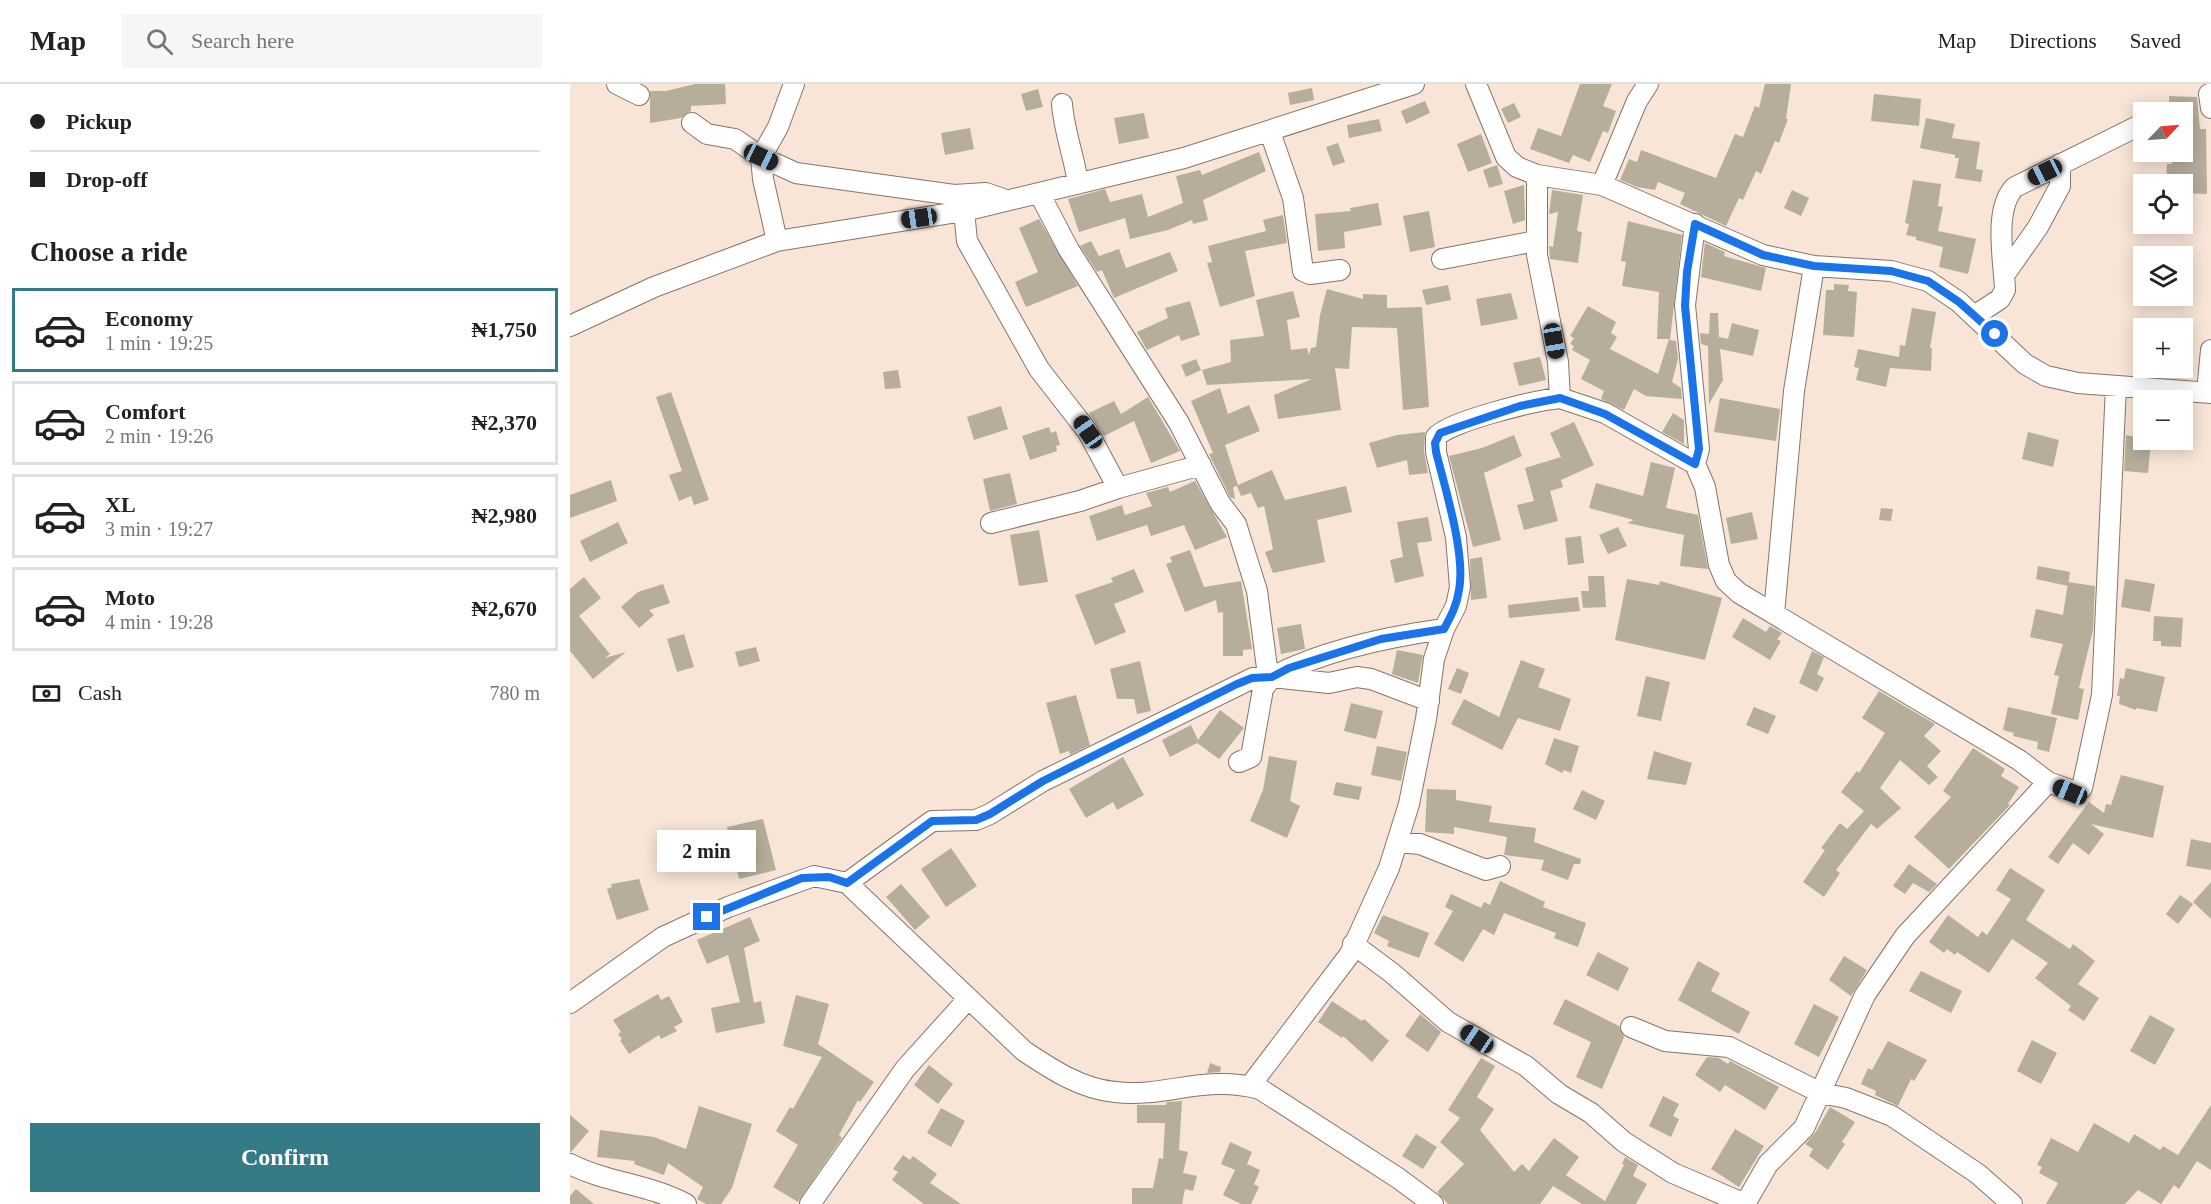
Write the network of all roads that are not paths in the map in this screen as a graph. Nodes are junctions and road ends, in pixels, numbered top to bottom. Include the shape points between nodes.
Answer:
1 (617, 84) edge
2 (794, 84) edge
3 (1414, 84) edge
4 (1476, 84) edge
5 (1648, 84) edge
6 (639, 95) dead end
7 (1062, 104) dead end
8 (692, 123) dead end
9 (2133, 128) edge
10 (1270, 132) junction
11 (761, 157) junction
12 (2060, 164) junction
13 (1537, 175) junction
14 (1078, 183) junction
15 (1602, 184) junction
16 (1039, 193) junction
17 (1007, 201) junction
18 (964, 211) junction
19 (1695, 224) junction
20 (777, 240) junction
21 (1536, 242) junction
22 (1443, 259) dead end
23 (1814, 266) junction
24 (1340, 270) dead end
25 (2005, 274) junction
26 (1974, 316) junction
27 (570, 326) edge
28 (2211, 351) edge
29 (2116, 386) junction
30 (2209, 392) edge
31 (1560, 398) junction
32 (1695, 464) junction
33 (1201, 465) junction
34 (1118, 488) junction
35 (991, 523) dead end
36 (1774, 614) junction
37 (1444, 629) junction
38 (1272, 677) junction
39 (1429, 701) junction
40 (1239, 762) dead end
41 (2048, 782) junction
42 (1398, 842) junction
43 (1500, 866) dead end
44 (847, 883) junction
45 (1353, 944) junction
46 (969, 999) junction
47 (570, 1003) edge
48 (1631, 1027) dead end
49 (1250, 1086) junction
50 (1821, 1093) junction
51 (570, 1164) edge
52 (1413, 1198) edge
53 (686, 1204) edge
54 (810, 1204) edge
55 (1433, 1204) edge
56 (1745, 1204) edge
57 (2012, 1204) edge

1 - 6 street
2 - 11 street via 778,127
3 - 10 street
4 - 13 street via 1506,157 1517,167
5 - 15 street
7 - 14 street
8 - 11 street via 707,134 735,139
9 - 12 street
10 - 14 street via 1185,158
10 - 24 street via 1293,198 1303,271 1310,274
11 - 17 street via 796,173 954,195 986,193
11 - 20 street
12 - 25 street via 2060,186 2038,227
12 - 25 street via 2006,195 2002,208
13 - 15 street
13 - 21 street
14 - 16 street
15 - 19 street
16 - 17 street
16 - 33 street via 1069,250 1179,423
17 - 18 street
18 - 20 street
18 - 34 street via 967,241 1039,369 1088,432
19 - 23 street via 1763,255
19 - 32 street via 1685,297 1699,449
20 - 27 street via 654,287
21 - 22 street
21 - 31 street via 1558,362
23 - 26 street via 1891,271 1928,281
23 - 36 street via 1794,391
25 - 26 street via 2005,290 2000,299
26 - 29 street via 2034,371 2078,383
28 - 30 street
29 - 30 street
29 - 41 street via 2102,695 2082,788 2070,792
31 - 32 street via 1615,418
31 - 37 street via 1488,416 1436,437 1456,537 1460,587 1456,606
32 - 36 street via 1705,487 1719,565 1726,581
33 - 34 street
33 - 38 street via 1220,503 1236,524 1257,591 1267,668
34 - 35 street
36 - 41 street via 2000,748
37 - 38 street via 1381,639
37 - 39 street via 1434,659
38 - 39 street via 1315,683 1371,679
38 - 40 street via 1263,689 1251,757
38 - 44 street via 1237,684 1043,781 976,820 932,821
39 - 42 street
41 - 50 street via 1905,936 1885,963 1865,995
42 - 43 street via 1420,844 1486,870
42 - 45 street
44 - 46 street
44 - 47 street via 814,876 728,907 663,937
45 - 49 street via 1342,966
45 - 56 street via 1448,1022 1534,1071 1624,1142 1673,1173
46 - 49 street via 1023,1051 1087,1086 1115,1092 1208,1082
46 - 54 street via 905,1069
48 - 50 street via 1665,1041 1729,1047
49 - 52 street via 1260,1089
50 - 56 street via 1804,1128 1768,1164
50 - 57 street via 1892,1116 1978,1174
51 - 53 street via 594,1176 646,1187
52 - 55 street

